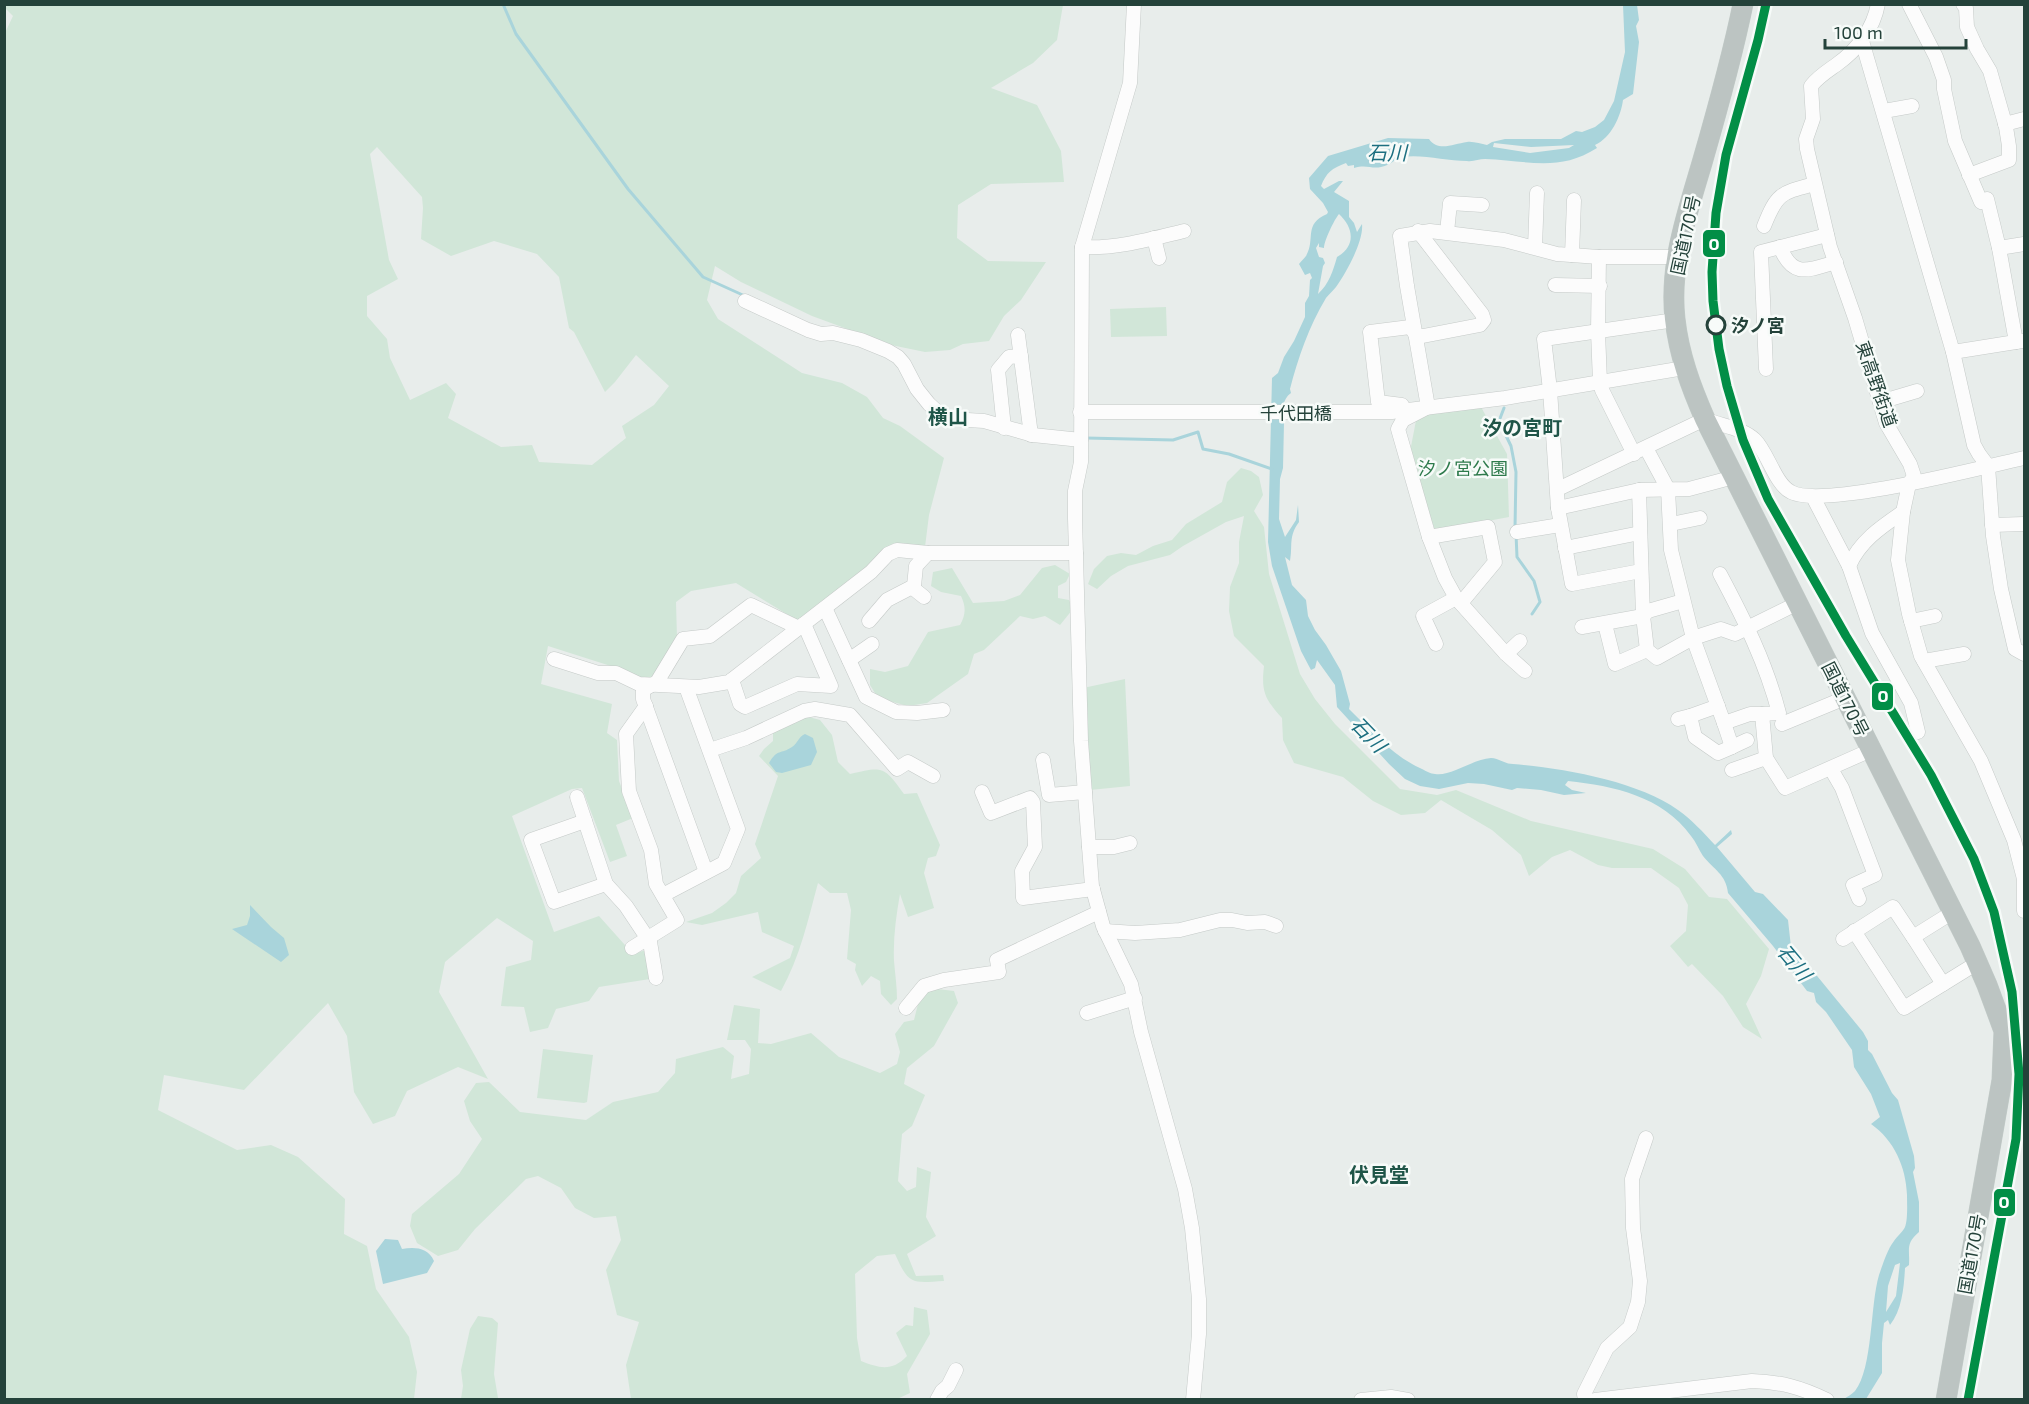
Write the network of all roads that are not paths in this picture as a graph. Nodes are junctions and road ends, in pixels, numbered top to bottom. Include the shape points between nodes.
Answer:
1 (1134, 4) edge
2 (1743, 4) edge
3 (1878, 4) edge
4 (1909, 4) edge
5 (1963, 4) edge
6 (1862, 41) junction
7 (1912, 106) dead end
8 (1884, 111) junction
9 (2025, 119) edge
10 (2005, 124) junction
11 (1969, 175) junction
12 (1814, 184) junction
13 (1537, 193) dead end
14 (1574, 200) dead end
15 (1475, 207) dead end
16 (1764, 226) dead end
17 (1184, 231) dead end
18 (1418, 231) junction
19 (1447, 232) junction
20 (1827, 235) junction
21 (1154, 238) junction
22 (2025, 244) edge
23 (1082, 247) junction
24 (1535, 247) junction
25 (1780, 247) junction
26 (1998, 248) junction
27 (1572, 255) junction
28 (1677, 256) junction
29 (1599, 257) junction
30 (1159, 258) dead end
31 (1836, 262) junction
32 (1555, 285) dead end
33 (1600, 286) junction
34 (745, 301) dead end
35 (2025, 308) edge
36 (2010, 311) junction
37 (1675, 320) junction
38 (1598, 332) junction
39 (1018, 334) dead end
40 (1417, 336) junction
41 (2020, 341) edge
42 (1953, 352) junction
43 (1021, 356) junction
44 (1684, 368) junction
45 (1766, 369) dead end
46 (1600, 382) junction
47 (1550, 390) junction
48 (1917, 391) dead end
49 (1880, 402) junction
50 (1423, 408) junction
51 (1080, 412) junction
52 (1705, 419) junction
53 (1886, 423) junction
54 (1004, 428) junction
55 (1872, 430) dead end
56 (1030, 435) junction
57 (1081, 440) junction
58 (1640, 451) junction
59 (2025, 458) edge
60 (1988, 466) junction
61 (1734, 477) junction
62 (1909, 484) junction
63 (1558, 489) junction
64 (1668, 489) junction
65 (1639, 490) junction
66 (1813, 497) junction
67 (1558, 508) junction
68 (1903, 512) junction
69 (1700, 518) dead end
70 (1671, 524) junction
71 (2025, 524) edge
72 (1560, 525) junction
73 (1992, 525) junction
74 (1517, 532) dead end
75 (1640, 533) junction
76 (1429, 537) junction
77 (1565, 548) junction
78 (927, 552) junction
79 (1076, 553) junction
80 (1849, 566) junction
81 (1641, 571) junction
82 (1720, 574) dead end
83 (914, 586) junction
84 (924, 597) dead end
85 (1458, 600) junction
86 (1683, 601) junction
87 (1798, 603) junction
88 (825, 608) junction
89 (1643, 616) junction
90 (1935, 616) dead end
91 (869, 621) dead end
92 (1911, 621) junction
93 (1605, 624) junction
94 (802, 626) junction
95 (1582, 627) dead end
96 (1748, 628) junction
97 (1693, 638) junction
98 (1520, 642) dead end
99 (872, 644) dead end
100 (1436, 644) dead end
101 (1647, 650) junction
102 (1506, 654) junction
103 (1964, 654) dead end
104 (2025, 654) edge
105 (554, 659) dead end
106 (849, 660) junction
107 (1924, 661) junction
108 (1525, 671) dead end
109 (732, 680) junction
110 (651, 686) junction
111 (686, 687) junction
112 (1845, 698) junction
113 (646, 706) junction
114 (1718, 706) junction
115 (943, 710) dead end
116 (1762, 714) junction
117 (1724, 723) junction
118 (1782, 724) dead end
119 (1918, 732) dead end
120 (1747, 740) dead end
121 (1732, 747) junction
122 (710, 750) junction
123 (1871, 750) junction
124 (1766, 758) junction
125 (1043, 760) dead end
126 (1831, 769) junction
127 (1732, 770) dead end
128 (933, 776) dead end
129 (982, 792) dead end
130 (1084, 792) junction
131 (576, 797) dead end
132 (585, 821) junction
133 (1130, 843) dead end
134 (1089, 847) junction
135 (706, 872) junction
136 (606, 884) junction
137 (1093, 889) junction
138 (663, 895) junction
139 (1859, 899) dead end
140 (2025, 911) edge
141 (1099, 912) junction
142 (1953, 912) junction
143 (1276, 926) dead end
144 (1105, 931) junction
145 (1912, 937) junction
146 (648, 938) junction
147 (632, 948) dead end
148 (1977, 963) junction
149 (656, 978) dead end
150 (1943, 984) junction
151 (1135, 998) junction
152 (906, 1008) dead end
153 (1088, 1013) dead end
154 (1646, 1138) dead end
155 (956, 1370) dead end
156 (937, 1400) edge
157 (1193, 1400) edge
158 (1361, 1400) edge
159 (1408, 1400) edge
160 (1585, 1400) edge
161 (1595, 1400) edge
162 (1827, 1400) edge
163 (1946, 1400) edge

1 - 23 street via 1130,83
2 - 28 highway, 国道170号
3 - 6 street, 東高野街道
4 - 11 street via 1936,57 1955,141
5 - 10 street via 1967,27 1990,71
6 - 8 street
6 - 12 street, 東高野街道 via 1811,86 1813,119 1806,139
7 - 8 street
8 - 42 street
9 - 10 street
10 - 11 street via 2009,160
11 - 26 street via 1984,201
12 - 16 street via 1781,195
12 - 20 street, 東高野街道
13 - 24 street via 1542,211
14 - 27 street via 1578,220
15 - 19 street via 1450,203
17 - 21 street
18 - 19 street
18 - 40 street via 1400,236
18 - 40 street via 1484,320 1480,325
19 - 24 street
20 - 25 street
20 - 31 street, 東高野街道
21 - 23 street
21 - 30 street
22 - 26 street
23 - 51 street
24 - 27 street
25 - 31 street via 1789,264 1798,269
25 - 45 street via 1761,252
26 - 36 street
27 - 29 street
28 - 29 street
28 - 37 highway, 国道170号
29 - 33 street
31 - 49 street, 東高野街道
32 - 33 street
33 - 38 street
34 - 54 street via 808,330 861,340 888,351 904,364 916,389 940,414
35 - 36 street
36 - 41 street
37 - 38 street
37 - 44 highway, 国道170号
38 - 46 street
38 - 47 street via 1544,339
39 - 43 street
40 - 50 street
40 - 50 street via 1410,327 1370,332 1378,402
41 - 42 street
42 - 60 street via 1974,445
43 - 54 street via 1009,357 998,370
43 - 56 street
44 - 46 street
44 - 52 highway, 国道170号
46 - 47 street
46 - 58 street
47 - 50 street
47 - 63 street
48 - 49 street
49 - 53 street, 東高野街道
50 - 51 street, 千代田橋 via 1362,413
50 - 76 street via 1403,420 1398,429
51 - 57 street
52 - 58 street
52 - 61 highway, 国道170号
52 - 66 street via 1754,439 1790,492
53 - 55 street
53 - 62 street, 東高野街道 via 1910,464 1914,476
54 - 56 street
56 - 57 street
57 - 79 street via 1075,491
58 - 63 street
58 - 64 street
59 - 60 street
60 - 62 street
60 - 73 street
61 - 64 street via 1689,489
61 - 87 highway, 国道170号
62 - 66 street
62 - 68 street, 東高野街道
63 - 67 street
64 - 65 street
64 - 70 street
65 - 67 street
65 - 75 street
66 - 80 street
67 - 72 street
68 - 80 street via 1869,537
68 - 92 street, 東高野街道 via 1898,560
69 - 70 street
70 - 86 street via 1671,550
71 - 73 street
72 - 74 street
72 - 77 street
73 - 104 street via 2015,648
75 - 77 street
75 - 81 street
76 - 85 street via 1445,579
76 - 85 street via 1488,527 1495,562
77 - 81 street via 1572,584
78 - 79 street
78 - 83 street via 916,566
78 - 88 street via 897,550 888,554
79 - 130 street
80 - 119 street via 1872,633 1911,703
81 - 89 street
82 - 96 street
83 - 84 street
83 - 91 street via 887,600
85 - 100 street via 1423,616
85 - 102 street
86 - 89 street
86 - 97 street
87 - 96 street
87 - 112 highway, 国道170号
88 - 94 street
88 - 106 street
89 - 93 street
89 - 101 street
90 - 92 street
92 - 107 street, 東高野街道
93 - 95 street
93 - 101 street via 1615,664
94 - 109 street
94 - 109 street via 831,686 798,684 745,707 740,704
94 - 110 street via 751,605 710,636 683,639
96 - 97 street via 1735,634 1721,629
96 - 116 street via 1779,714
97 - 101 street via 1658,658
97 - 114 street
98 - 102 street
99 - 106 street
102 - 108 street
103 - 107 street
105 - 110 street via 598,673 616,673
106 - 115 street via 866,697 879,704 896,712
107 - 140 street, 東高野街道 via 1965,730 1995,792 2022,868
109 - 111 street
110 - 111 street
110 - 113 street via 643,690
111 - 122 street
112 - 118 street
112 - 123 highway, 国道170号
113 - 135 street
113 - 138 street via 626,734 629,790 651,849 656,884
114 - 117 street
114 - 121 street via 1684,717 1695,737 1718,753
116 - 117 street
116 - 124 street
117 - 121 street
120 - 121 street
122 - 128 street via 815,709 850,715 897,770 908,762
122 - 135 street via 738,829 724,863
123 - 126 street
123 - 142 highway, 国道170号
124 - 126 street via 1785,788
124 - 127 street
125 - 130 street via 1049,795
126 - 139 street via 1875,875 1851,879
129 - 137 street via 991,813 1030,798 1033,802 1035,847 1022,871 1023,898
130 - 134 street
131 - 132 street
132 - 136 street
132 - 136 street via 531,840 554,902
133 - 134 street
134 - 137 street
135 - 138 street
136 - 146 street
137 - 141 street
138 - 146 street via 677,920
141 - 144 street
141 - 152 street via 997,960 999,972 924,986
142 - 145 street
142 - 148 highway, 国道170号
143 - 144 street via 1220,920 1180,930
144 - 151 street
145 - 150 street
145 - 150 street via 1893,907 1848,935 1904,1008
146 - 147 street
146 - 149 street
148 - 150 street
148 - 163 highway, 国道170号 via 2004,1031 2004,1056
151 - 153 street
151 - 157 street via 1192,1228 1199,1299
154 - 160 street via 1632,1179 1640,1281 1638,1302 1630,1327 1607,1348 1584,1394
155 - 156 street
158 - 159 street
161 - 162 street via 1752,1381 1777,1382

